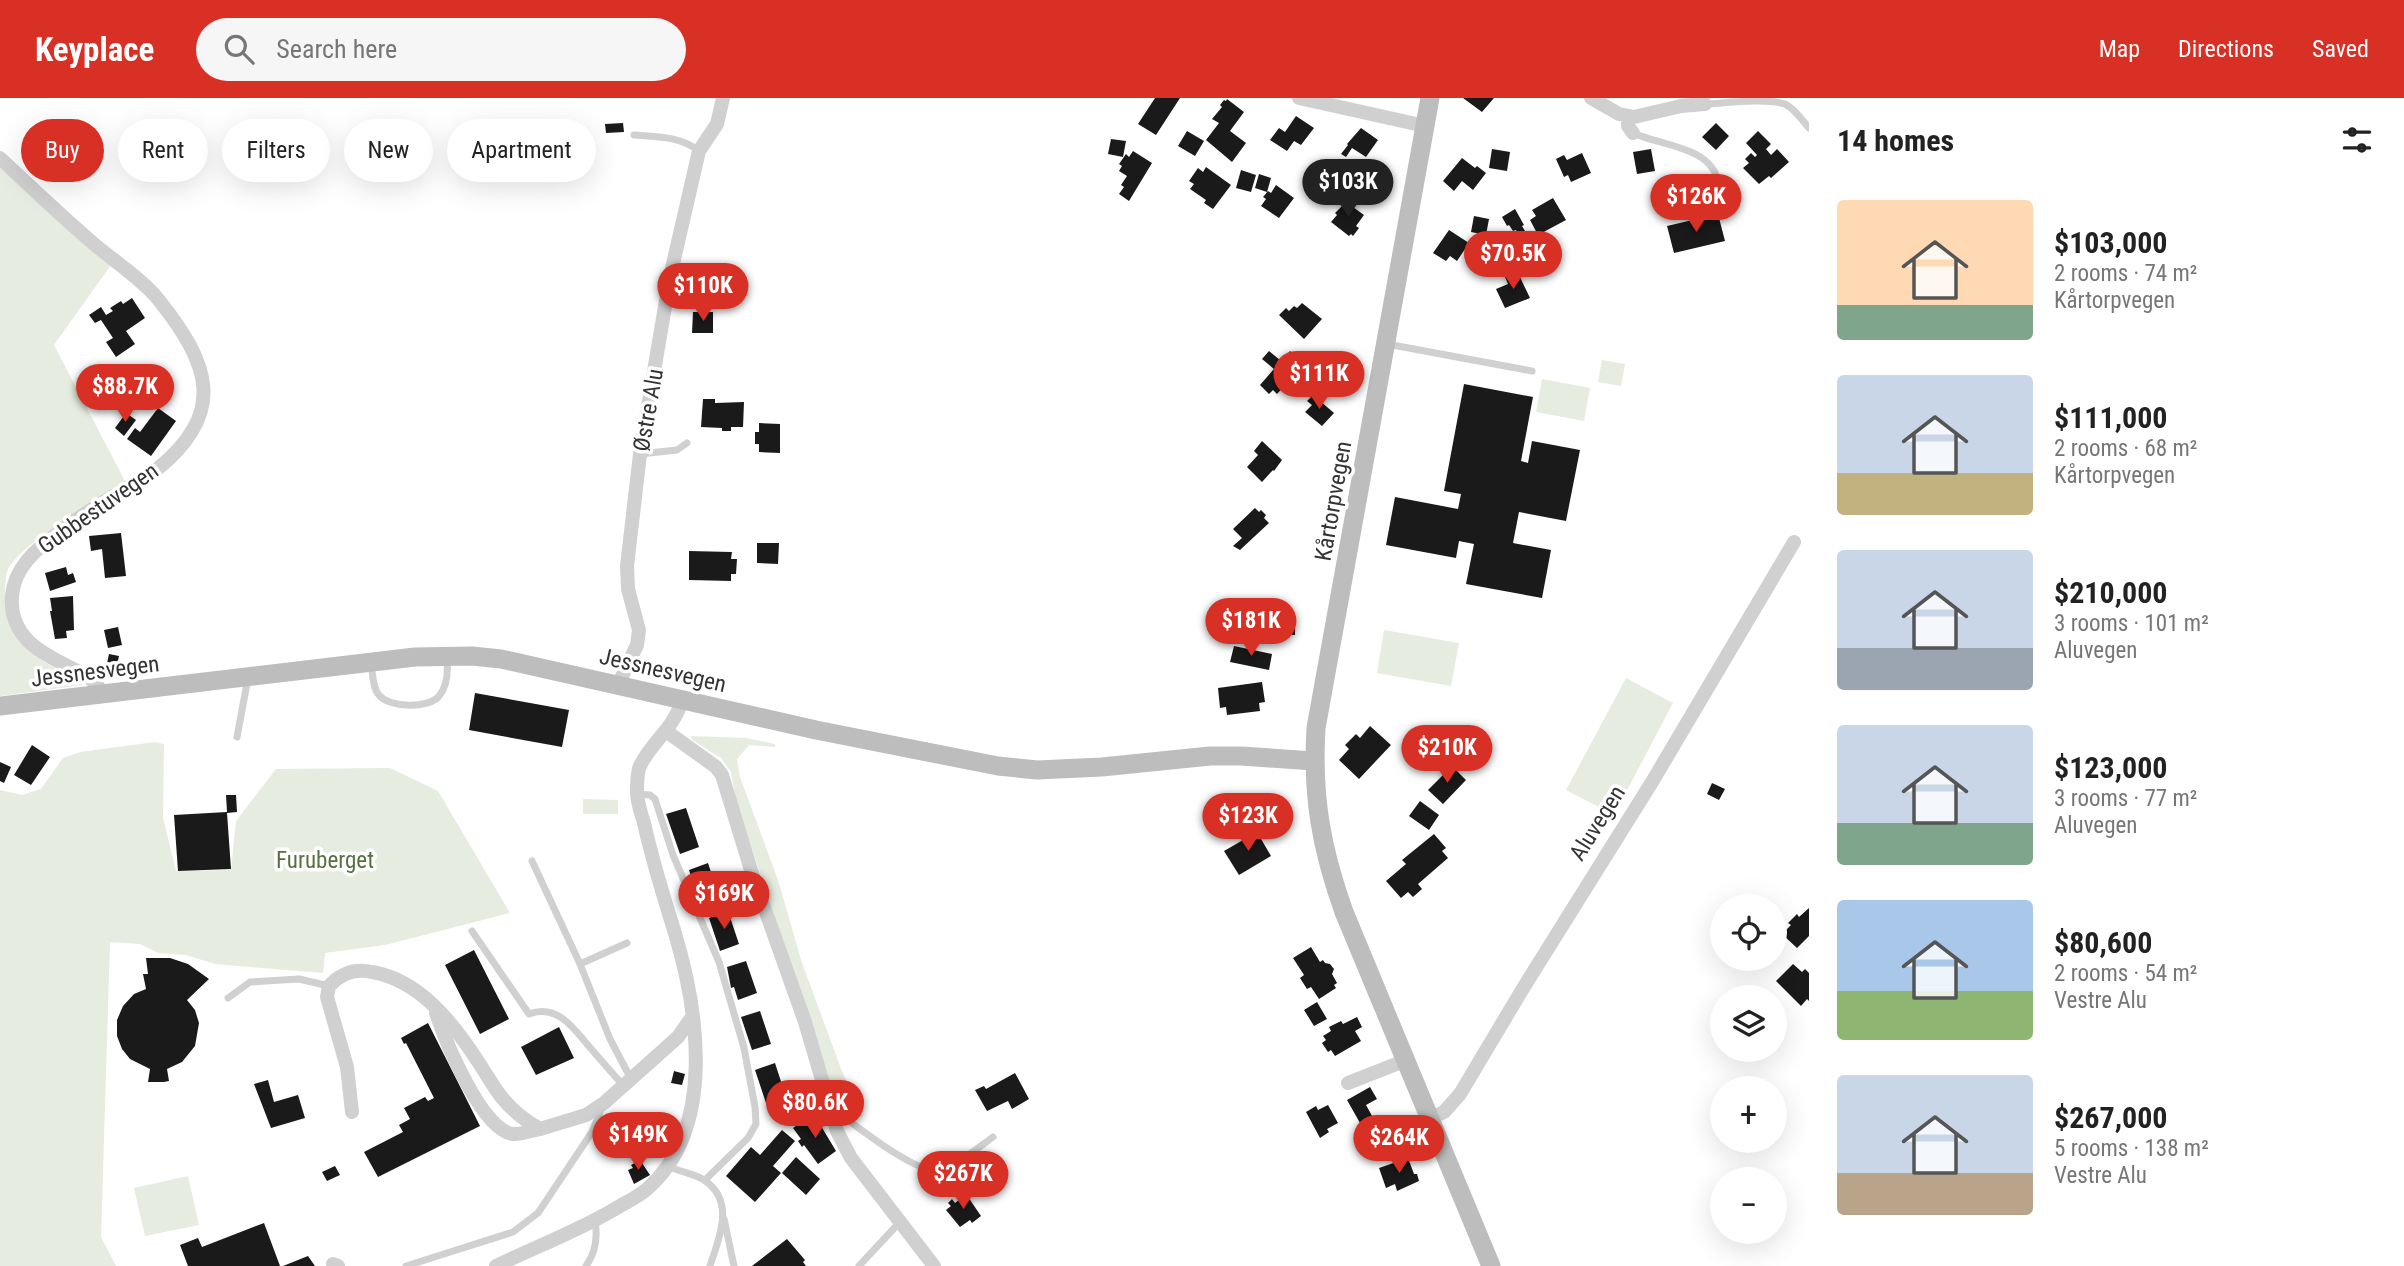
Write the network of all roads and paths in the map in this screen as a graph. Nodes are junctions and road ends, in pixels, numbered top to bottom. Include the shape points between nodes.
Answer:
1 (723, 98) edge
2 (1299, 98) edge
3 (1430, 98) edge
4 (1591, 98) edge
5 (1705, 104) joint
6 (1628, 116) junction
7 (1425, 126) junction
8 (1809, 128) edge
9 (1633, 133) joint
10 (635, 135) dead end
11 (699, 151) junction
12 (0, 158) edge
13 (1718, 181) dead end
14 (1386, 344) junction
15 (1532, 371) dead end
16 (687, 443) dead end
17 (640, 454) junction
18 (1794, 541) dead end
19 (447, 656) junction
20 (371, 662) junction
21 (248, 678) junction
22 (618, 685) junction
23 (102, 695) junction
24 (682, 699) junction
25 (0, 706) edge
26 (666, 731) junction
27 (237, 737) dead end
28 (1314, 761) junction
29 (637, 794) junction
30 (532, 861) dead end
31 (472, 931) dead end
32 (627, 943) dead end
33 (580, 964) junction
34 (329, 986) junction
35 (228, 998) dead end
36 (434, 1005) junction
37 (692, 1017) junction
38 (1404, 1061) junction
39 (627, 1082) junction
40 (1349, 1083) dead end
41 (604, 1103) junction
42 (830, 1106) junction
43 (352, 1112) dead end
44 (1429, 1119) junction
45 (540, 1129) junction
46 (993, 1137) dead end
47 (668, 1166) junction
48 (705, 1180) junction
49 (723, 1219) junction
50 (594, 1221) junction
51 (899, 1223) junction
52 (406, 1266) edge
53 (496, 1266) edge
54 (586, 1266) edge
55 (710, 1266) edge
56 (734, 1266) edge
57 (859, 1266) edge
58 (934, 1266) edge
59 (1491, 1266) edge

1 - 11 street, Østre Alu via 716,124
2 - 7 street
3 - 7 main road, Kårtorpvegen
4 - 6 street
5 - 6 street
5 - 8 lane via 1777,101 1786,104
6 - 9 street
7 - 14 main road, Kårtorpvegen
9 - 13 lane via 1696,155 1716,171
10 - 11 lane via 688,142
11 - 17 street, Østre Alu via 670,277
12 - 23 street, Gubbestuvegen via 157,298 202,371 205,394 197,427 176,451 154,472 35,550 13,585 11,599 23,634 41,653 92,679
14 - 15 lane
14 - 28 main road, Kårtorpvegen
16 - 17 lane via 677,450
17 - 22 street, Østre Alu via 627,566 639,629 637,645
18 - 44 street, Aluvegen via 1460,1094 1444,1112
19 - 20 main road, Jessnesvegen
19 - 20 lane via 444,688 428,703 389,704 374,688
19 - 22 main road, Jessnesvegen via 500,659
20 - 21 main road, Jessnesvegen
21 - 23 main road, Jessnesvegen
21 - 27 lane
22 - 24 main road, Jessnesvegen
23 - 25 main road, Jessnesvegen
24 - 26 street
24 - 28 main road, Jessnesvegen via 998,766 1102,767 1241,755
26 - 29 street via 639,768
26 - 42 street via 722,775
28 - 38 main road via 1316,806 1335,885
29 - 37 street via 684,963
29 - 48 lane via 655,799 673,855 719,962 744,1048 755,1107 756,1124 748,1138
30 - 33 lane
31 - 39 lane via 528,1014 550,1013 566,1020
32 - 33 lane
33 - 39 lane
34 - 35 lane via 299,979 250,982
34 - 36 street via 346,973 361,970 389,975
34 - 43 street via 327,997 347,1068
36 - 45 street via 501,1097 521,1118
36 - 45 street via 445,1038 492,1124 512,1134
37 - 39 street via 678,1037
37 - 47 street via 696,1090
38 - 40 street
38 - 44 main road
39 - 41 street
41 - 45 street via 586,1115
41 - 52 lane via 592,1132 538,1213 513,1232
42 - 46 lane via 927,1170 950,1166
42 - 51 street via 851,1158
44 - 59 main road
47 - 48 lane
47 - 50 street via 645,1191
48 - 49 lane via 720,1197
49 - 55 lane
49 - 56 lane
50 - 53 street
50 - 54 lane via 598,1237
51 - 57 lane
51 - 58 street

